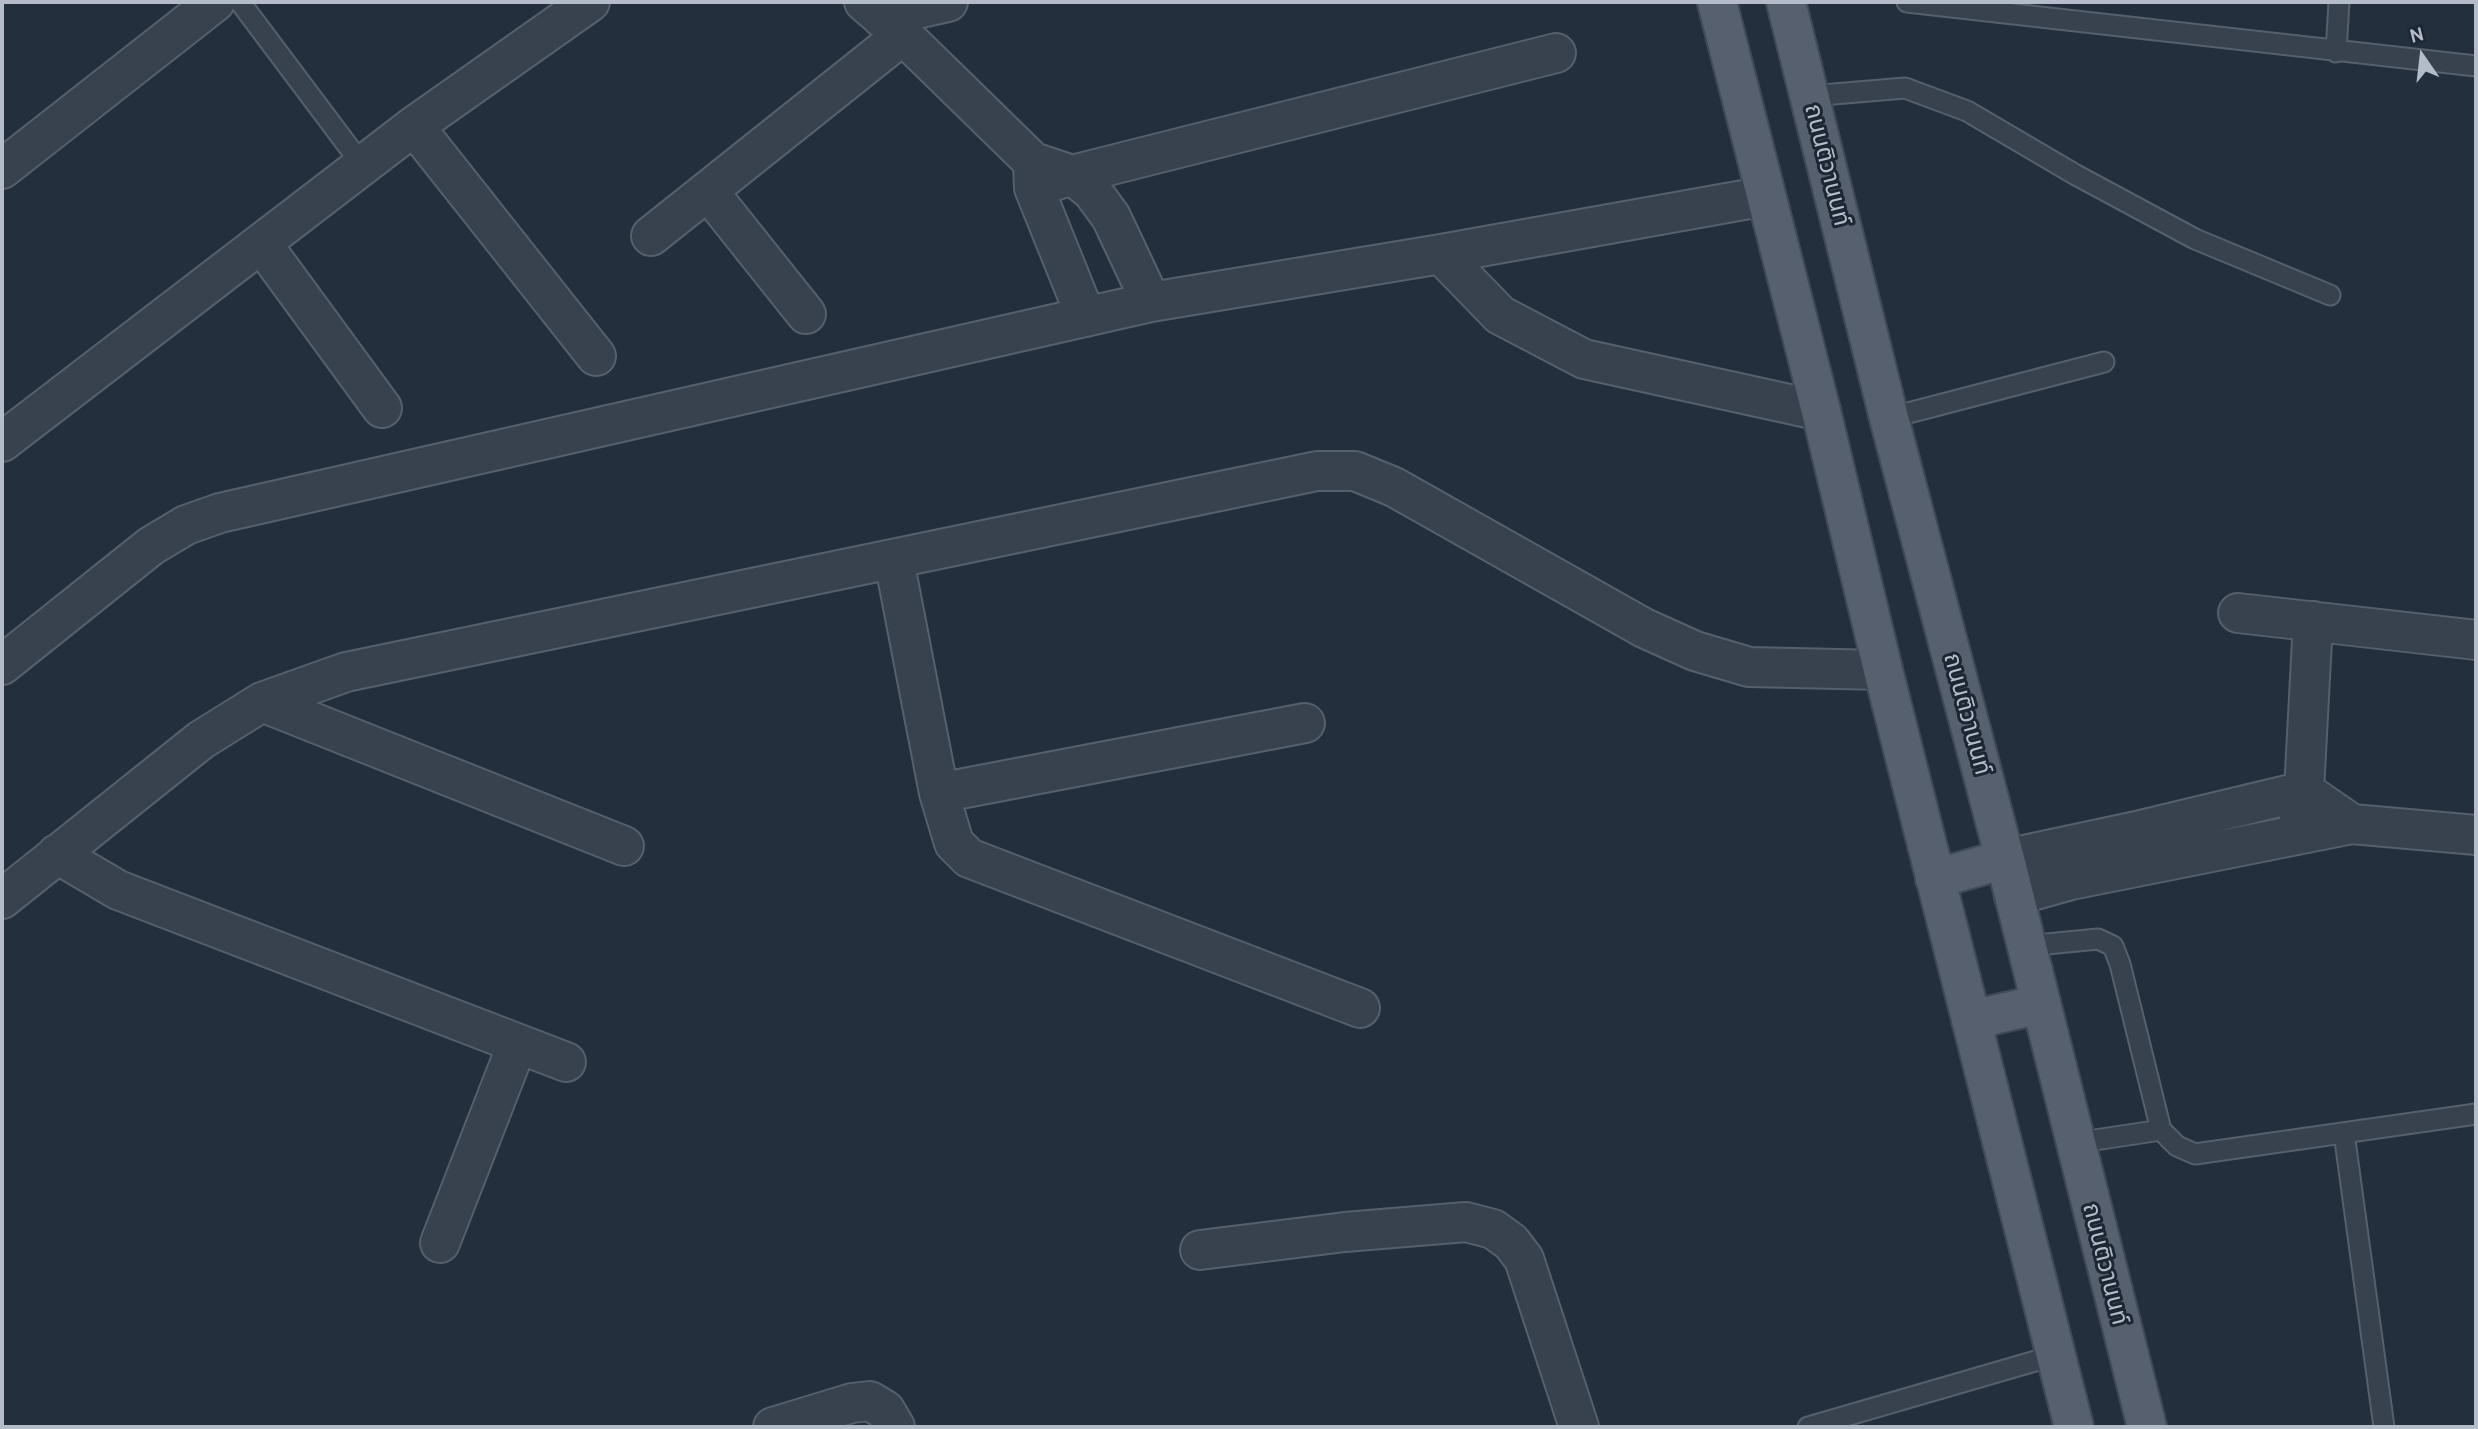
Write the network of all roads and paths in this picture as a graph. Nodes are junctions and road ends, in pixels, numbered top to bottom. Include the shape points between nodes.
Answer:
1 (215, 2) edge
2 (240, 2) edge
3 (590, 2) edge
4 (948, 2) edge
5 (1717, 2) edge
6 (1786, 2) edge
7 (1907, 2) edge
8 (2339, 2) edge
9 (883, 18) edge
10 (2336, 51) junction
11 (1556, 53) dead end
12 (2476, 66) edge
13 (1810, 96) junction
14 (414, 126) junction
15 (363, 166) junction
16 (2, 169) edge
17 (1034, 175) junction
18 (1072, 175) junction
19 (708, 191) junction
20 (1766, 196) junction
21 (651, 236) dead end
22 (262, 244) junction
23 (1441, 254) junction
24 (2330, 296) dead end
25 (1152, 302) junction
26 (806, 314) dead end
27 (1086, 317) junction
28 (596, 356) dead end
29 (2104, 362) dead end
30 (382, 408) dead end
31 (1821, 411) junction
32 (1889, 418) junction
33 (2, 442) edge
34 (894, 560) junction
35 (2238, 613) dead end
36 (2313, 621) junction
37 (2476, 640) edge
38 (2, 664) edge
39 (1883, 670) junction
40 (262, 702) junction
41 (1305, 723) dead end
42 (2304, 791) junction
43 (939, 793) junction
44 (2353, 824) junction
45 (2476, 835) edge
46 (2295, 836) junction
47 (624, 846) dead end
48 (57, 854) junction
49 (2005, 859) junction
50 (1935, 879) junction
51 (2014, 896) junction
52 (2, 899) edge
53 (2026, 946) junction
54 (2041, 1004) junction
55 (1360, 1008) dead end
56 (1971, 1020) junction
57 (517, 1045) junction
58 (566, 1062) dead end
59 (2476, 1114) edge
60 (2161, 1130) junction
61 (2344, 1133) junction
62 (2075, 1143) junction
63 (440, 1244) dead end
64 (1200, 1250) dead end
65 (2056, 1355) junction
66 (773, 1427) edge
67 (895, 1427) edge
68 (1579, 1427) edge
69 (1808, 1427) edge
70 (2074, 1427) edge
71 (2147, 1427) edge
72 (2384, 1427) edge

1 - 16 street
2 - 15 lane
3 - 14 street
4 - 9 street
5 - 20 main road
6 - 13 main road, ถนนติวานนท์
7 - 10 lane
8 - 10 lane
9 - 17 street
9 - 19 street
10 - 12 lane
11 - 18 street
13 - 24 lane via 1905,88 1967,111 2195,239
13 - 32 main road, ถนนติวานนท์
14 - 15 street
14 - 28 street
15 - 22 street
17 - 18 street
17 - 27 street
18 - 25 street via 1102,203
19 - 21 street
19 - 26 street
20 - 23 street
20 - 31 main road
22 - 30 street
22 - 33 street
23 - 25 street
23 - 31 street via 1500,315 1584,359
25 - 27 street
27 - 38 street via 220,513 186,525 151,547
29 - 32 lane
31 - 39 main road
32 - 49 main road, ถนนติวานนท์
34 - 39 street via 1317,471 1356,471 1394,487 1644,628 1695,651 1749,667
34 - 40 street via 346,672
34 - 43 street
35 - 36 street
36 - 37 street
36 - 42 street
39 - 50 main road
40 - 47 street
40 - 48 street via 201,740
41 - 43 street
42 - 44 street
42 - 46 street
42 - 49 street
43 - 55 street via 954,843 969,858
44 - 45 street
44 - 46 street
46 - 51 street via 2071,880
48 - 52 street
48 - 57 street via 118,890
49 - 50 main road
49 - 51 main road, ถนนติวานนท์
50 - 56 main road
51 - 53 main road, ถนนติวานนท์
53 - 54 main road, ถนนติวานนท์
53 - 60 lane via 2098,939 2113,946
54 - 56 main road
54 - 62 main road, ถนนติวานนท์
56 - 65 main road
57 - 58 street
57 - 63 street
59 - 61 lane
60 - 61 lane via 2177,1146 2195,1154
60 - 62 lane
61 - 72 lane
62 - 71 main road, ถนนติวานนท์
64 - 68 street via 1466,1222 1493,1229 1524,1259
65 - 69 lane
65 - 70 main road
66 - 67 street via 870,1401 885,1410

